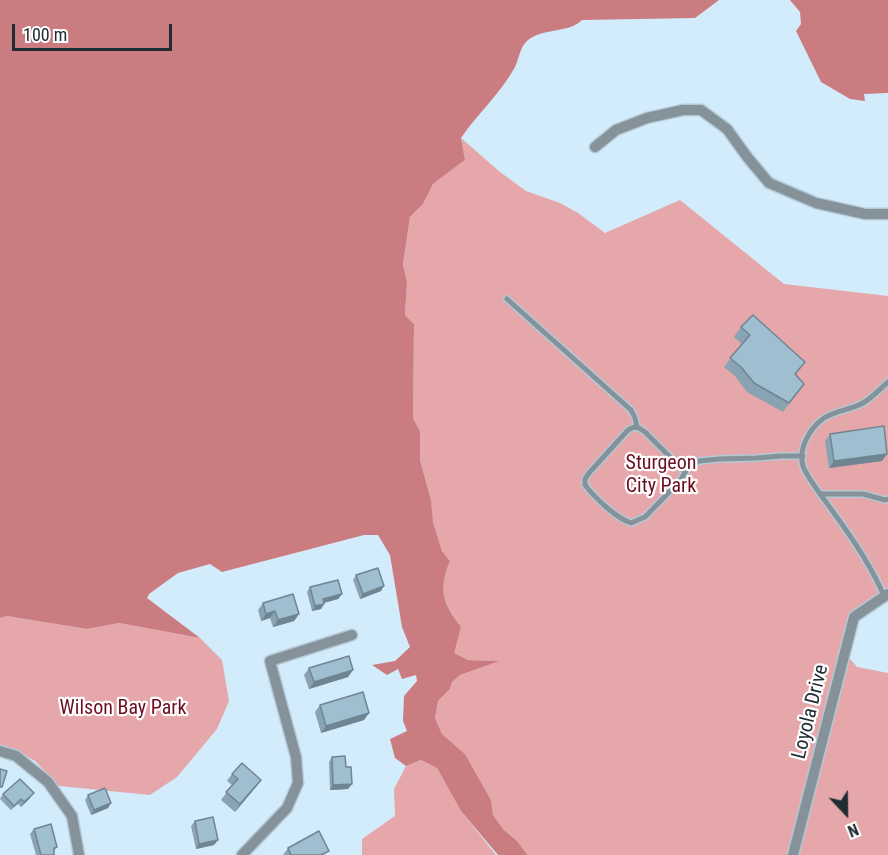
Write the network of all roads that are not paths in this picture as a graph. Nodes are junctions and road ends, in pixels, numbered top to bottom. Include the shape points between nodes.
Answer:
1 (595, 147) dead end
2 (888, 214) edge
3 (507, 299) dead end
4 (888, 382) edge
5 (637, 427) junction
6 (803, 456) junction
7 (686, 472) junction
8 (820, 494) junction
9 (888, 499) edge
10 (886, 595) edge
11 (352, 634) dead end
12 (0, 751) edge
13 (79, 855) edge
14 (242, 855) edge
15 (793, 855) edge

1 - 2 street via 616,130 646,118 701,110 727,129 769,183 816,203 865,214
3 - 5 lane via 631,410
4 - 6 lane via 864,403 824,418 807,435
5 - 7 lane
5 - 7 lane via 628,430 585,479 590,491 631,523 645,517
6 - 7 lane via 699,461
6 - 8 lane via 803,467
8 - 9 lane via 863,494
8 - 10 lane
10 - 15 street, Loyola Drive via 854,617
11 - 14 street via 270,661 296,757 298,783 287,808
12 - 13 street via 16,756 48,782 72,816

